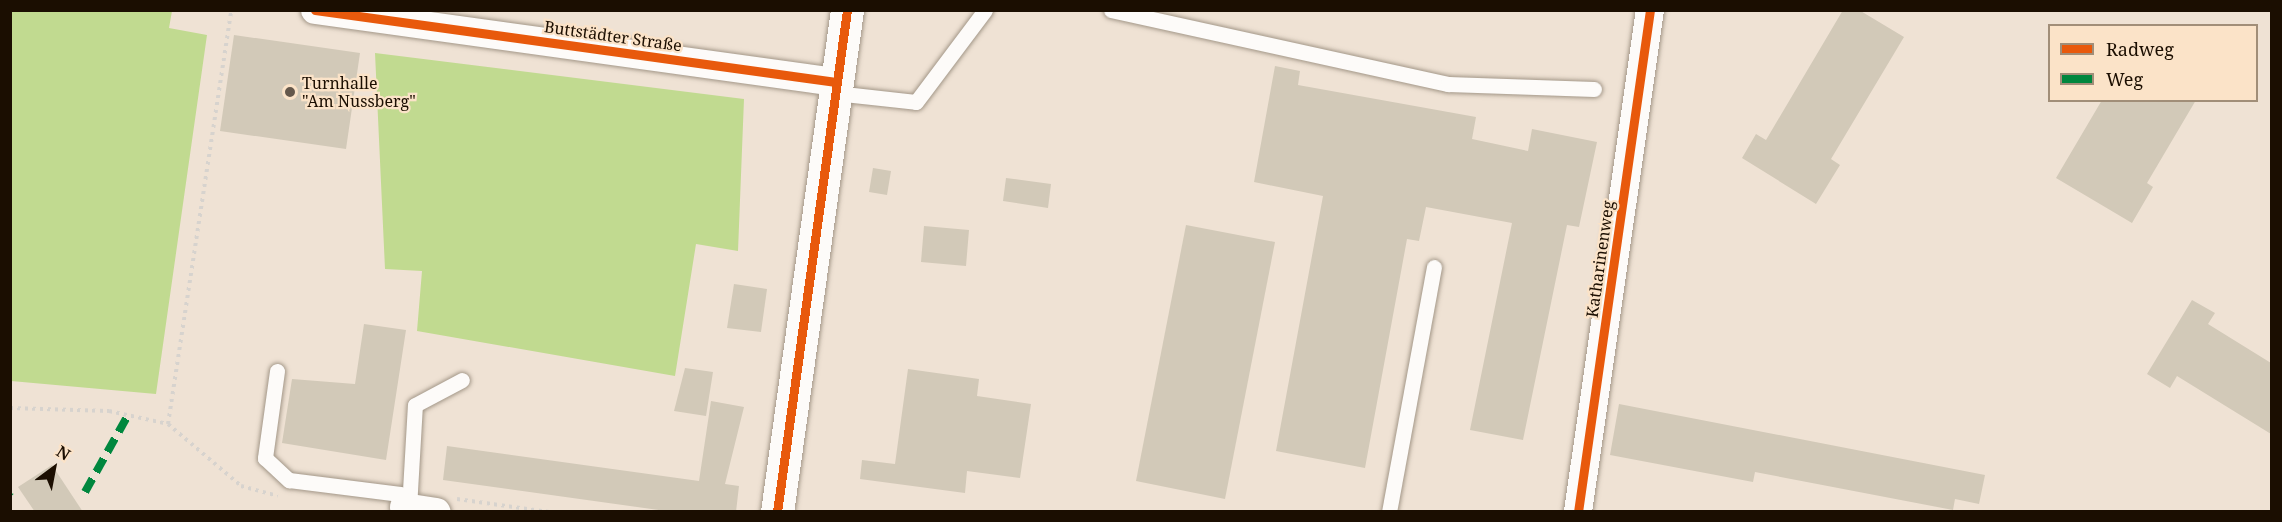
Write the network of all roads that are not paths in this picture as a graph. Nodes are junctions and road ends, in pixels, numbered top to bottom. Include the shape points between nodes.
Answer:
1 (315, 10) edge
2 (847, 10) edge
3 (985, 10) edge
4 (1112, 10) edge
5 (1650, 10) edge
6 (836, 87) junction
7 (1594, 89) dead end
8 (1434, 267) dead end
9 (277, 371) dead end
10 (462, 380) dead end
11 (420, 507) edge
12 (777, 512) edge
13 (1389, 512) edge
14 (1578, 512) edge

1 - 6 street, Buttstädter Straße
2 - 6 street
3 - 6 lane via 916,102
4 - 7 lane via 1448,84
5 - 14 street, Katharinenweg
6 - 12 street
8 - 13 lane
9 - 11 lane via 265,458 289,480 400,494
10 - 11 lane via 415,405

